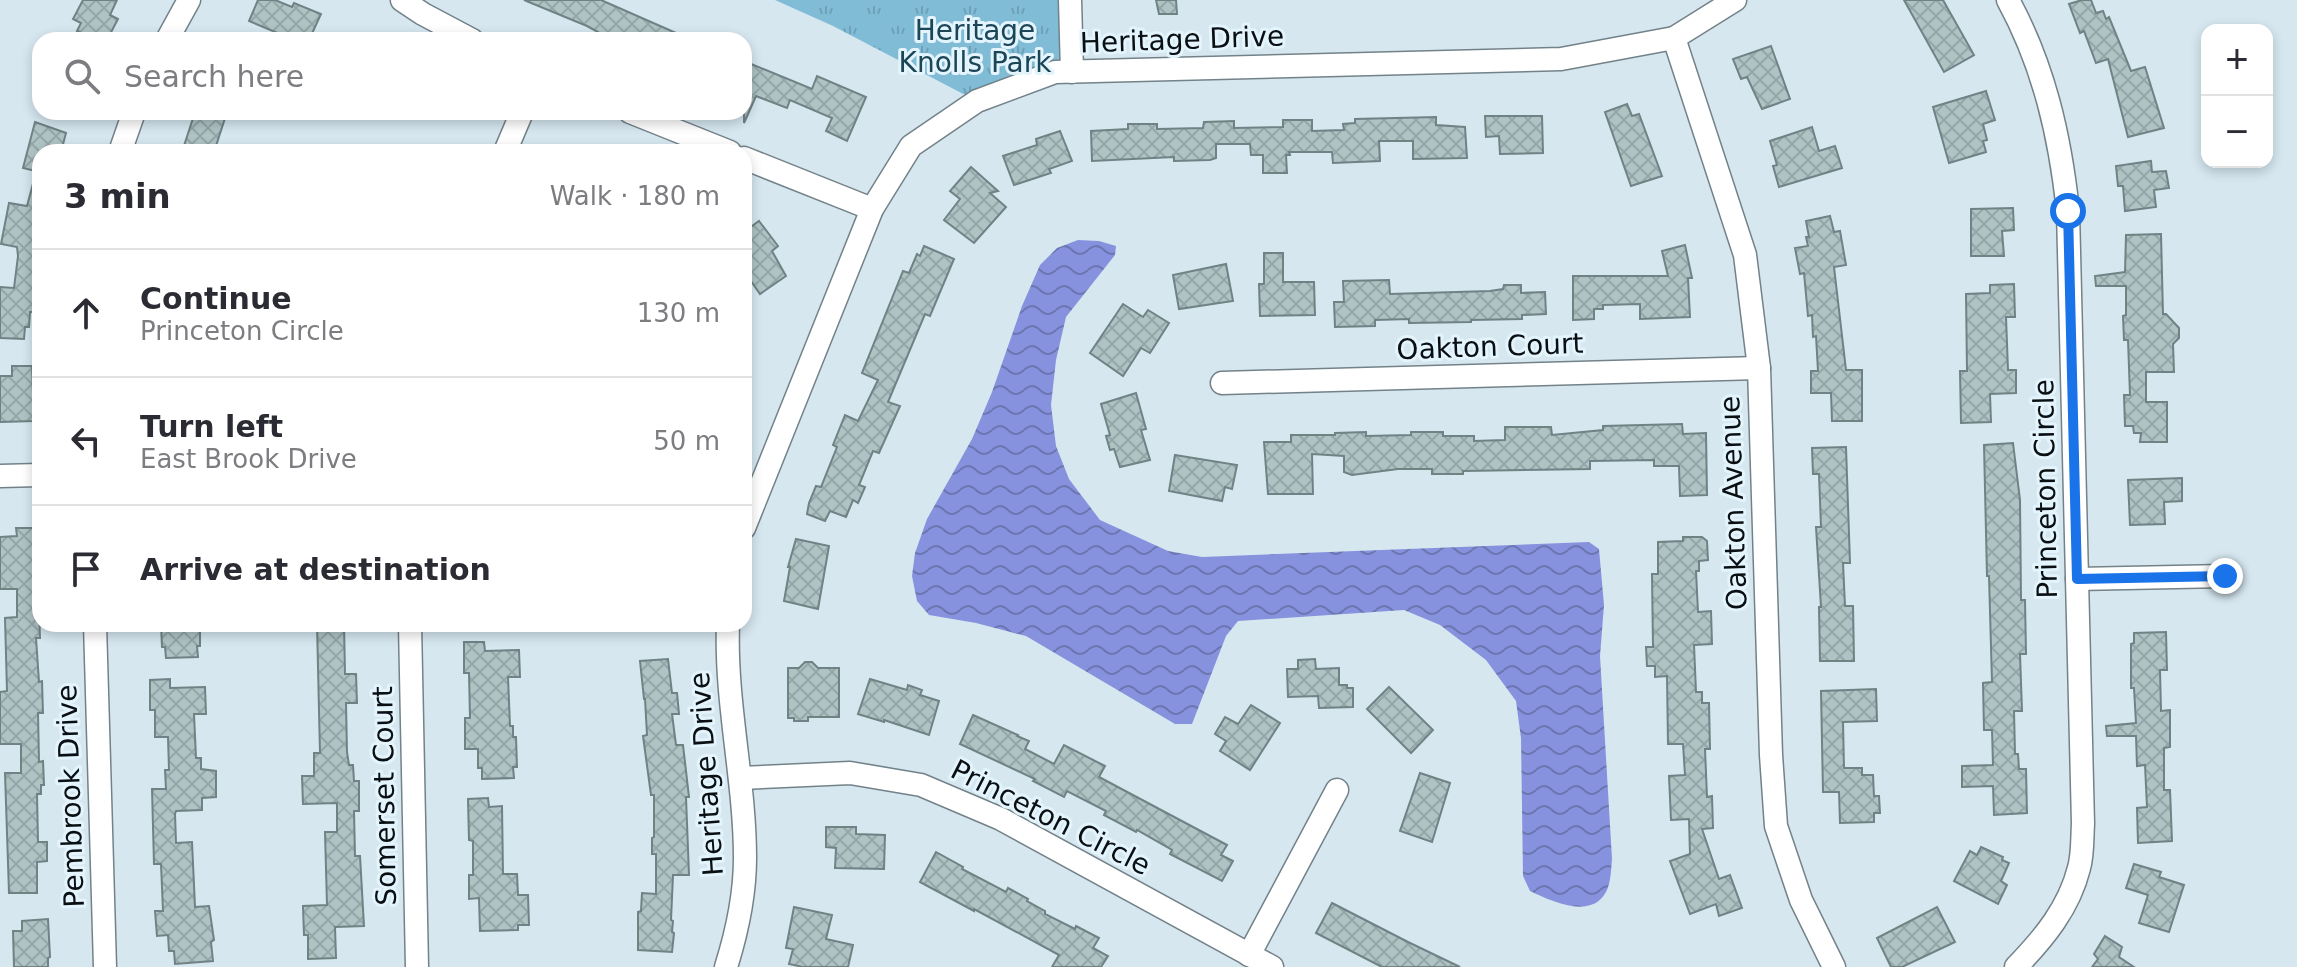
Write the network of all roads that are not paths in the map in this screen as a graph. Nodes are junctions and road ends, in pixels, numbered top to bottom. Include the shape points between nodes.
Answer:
1 (189, 0) edge
2 (402, 0) edge
3 (1070, 0) edge
4 (1735, 0) edge
5 (2008, 0) edge
6 (171, 32) edge
7 (457, 32) edge
8 (1674, 38) junction
9 (1072, 72) junction
10 (131, 120) edge
11 (519, 120) edge
12 (650, 120) edge
13 (123, 144) edge
14 (508, 144) edge
15 (710, 144) edge
16 (752, 161) edge
17 (872, 209) junction
18 (1759, 368) junction
19 (1222, 383) dead end
20 (32, 475) edge
21 (0, 476) edge
22 (752, 508) edge
23 (2225, 576) dead end
24 (2077, 579) junction
25 (95, 632) edge
26 (410, 632) edge
27 (728, 632) edge
28 (740, 778) junction
29 (1337, 790) dead end
30 (1249, 955) junction
31 (105, 967) edge
32 (417, 967) edge
33 (726, 967) edge
34 (1272, 967) edge
35 (1834, 967) edge
36 (2016, 967) edge

1 - 6 street
2 - 7 street
3 - 9 street
4 - 8 street, Heritage Drive
5 - 24 street, Princeton Circle via 2042,79 2064,170
8 - 9 street, Heritage Drive via 1561,59
8 - 18 street, Oakton Avenue via 1745,255
9 - 17 street, Heritage Drive via 1055,72 977,101 911,146
10 - 13 street
11 - 14 street
12 - 15 street
16 - 17 street
17 - 22 street, Heritage Drive
18 - 19 street, Oakton Court
18 - 35 street, Oakton Avenue via 1776,826 1801,900
20 - 21 street
23 - 24 street
24 - 36 street, Princeton Circle via 2080,866 2067,903
25 - 31 street, Pembrook Drive
26 - 32 street, Somerset Court
27 - 28 street, Heritage Drive
28 - 30 street, Princeton Circle via 850,773 921,785 1001,819
28 - 33 street, Heritage Drive via 744,886
29 - 30 street
30 - 34 street, Princeton Circle

